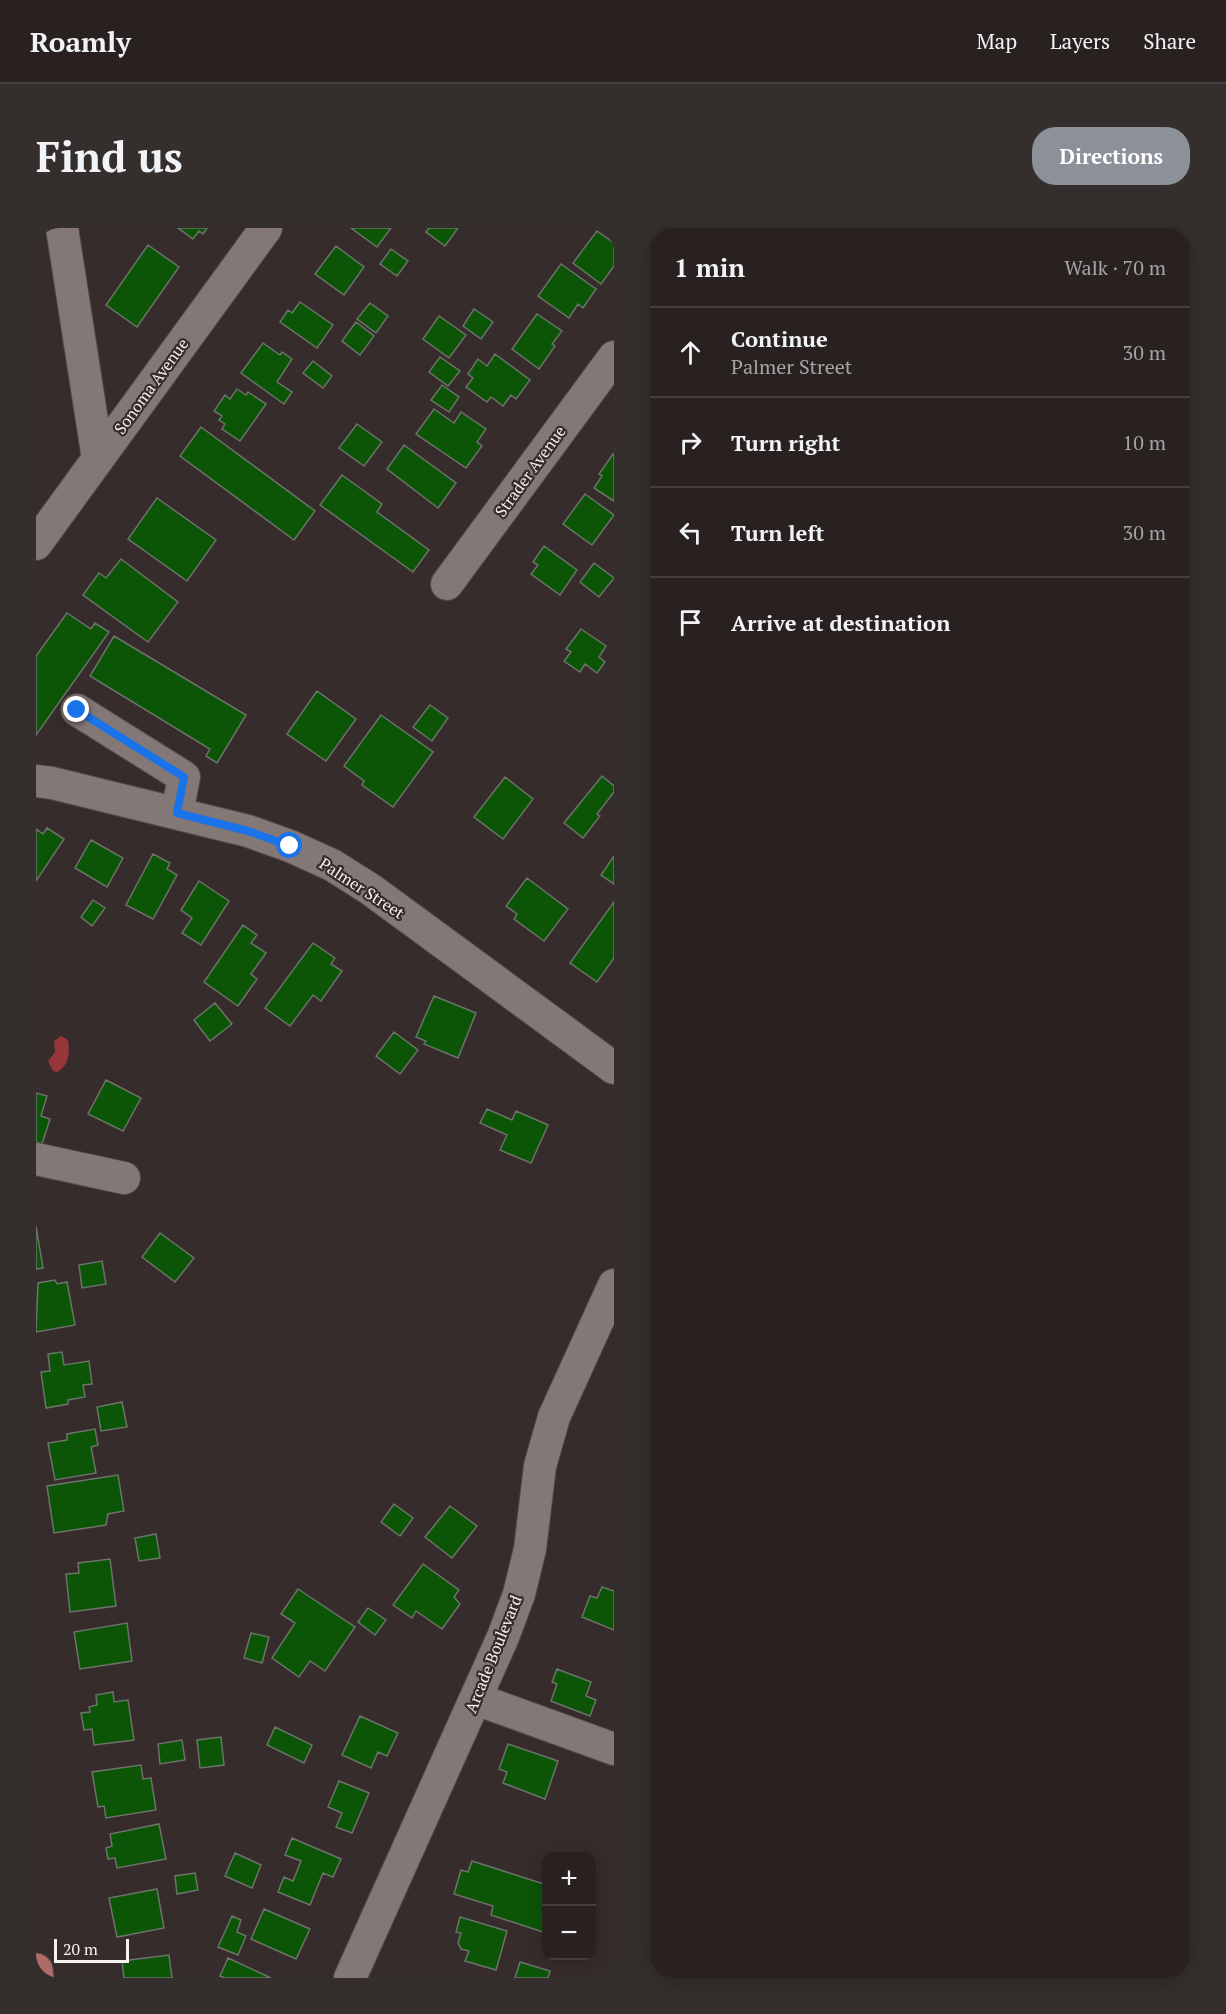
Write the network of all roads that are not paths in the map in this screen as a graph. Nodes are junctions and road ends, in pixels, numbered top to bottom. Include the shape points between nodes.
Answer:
1 (62, 228) edge
2 (267, 228) edge
3 (614, 357) edge
4 (98, 459) junction
5 (36, 544) edge
6 (447, 584) dead end
7 (77, 710) dead end
8 (36, 781) edge
9 (177, 813) junction
10 (614, 1068) edge
11 (36, 1159) edge
12 (124, 1179) dead end
13 (614, 1285) edge
14 (476, 1699) junction
15 (614, 1749) edge
16 (36, 1970) edge
17 (37, 1978) edge
18 (350, 1978) edge

1 - 4 street
2 - 4 street, Sonoma Avenue
3 - 6 street, Strader Avenue
4 - 5 street, Sonoma Avenue
7 - 9 street via 184,777
8 - 9 street, Palmer Street
9 - 10 street, Palmer Street via 248,831 332,865
11 - 12 street
13 - 14 street, Arcade Boulevard via 554,1417 540,1466 530,1549 519,1594
14 - 15 street
14 - 18 street, Arcade Boulevard
16 - 17 main road

